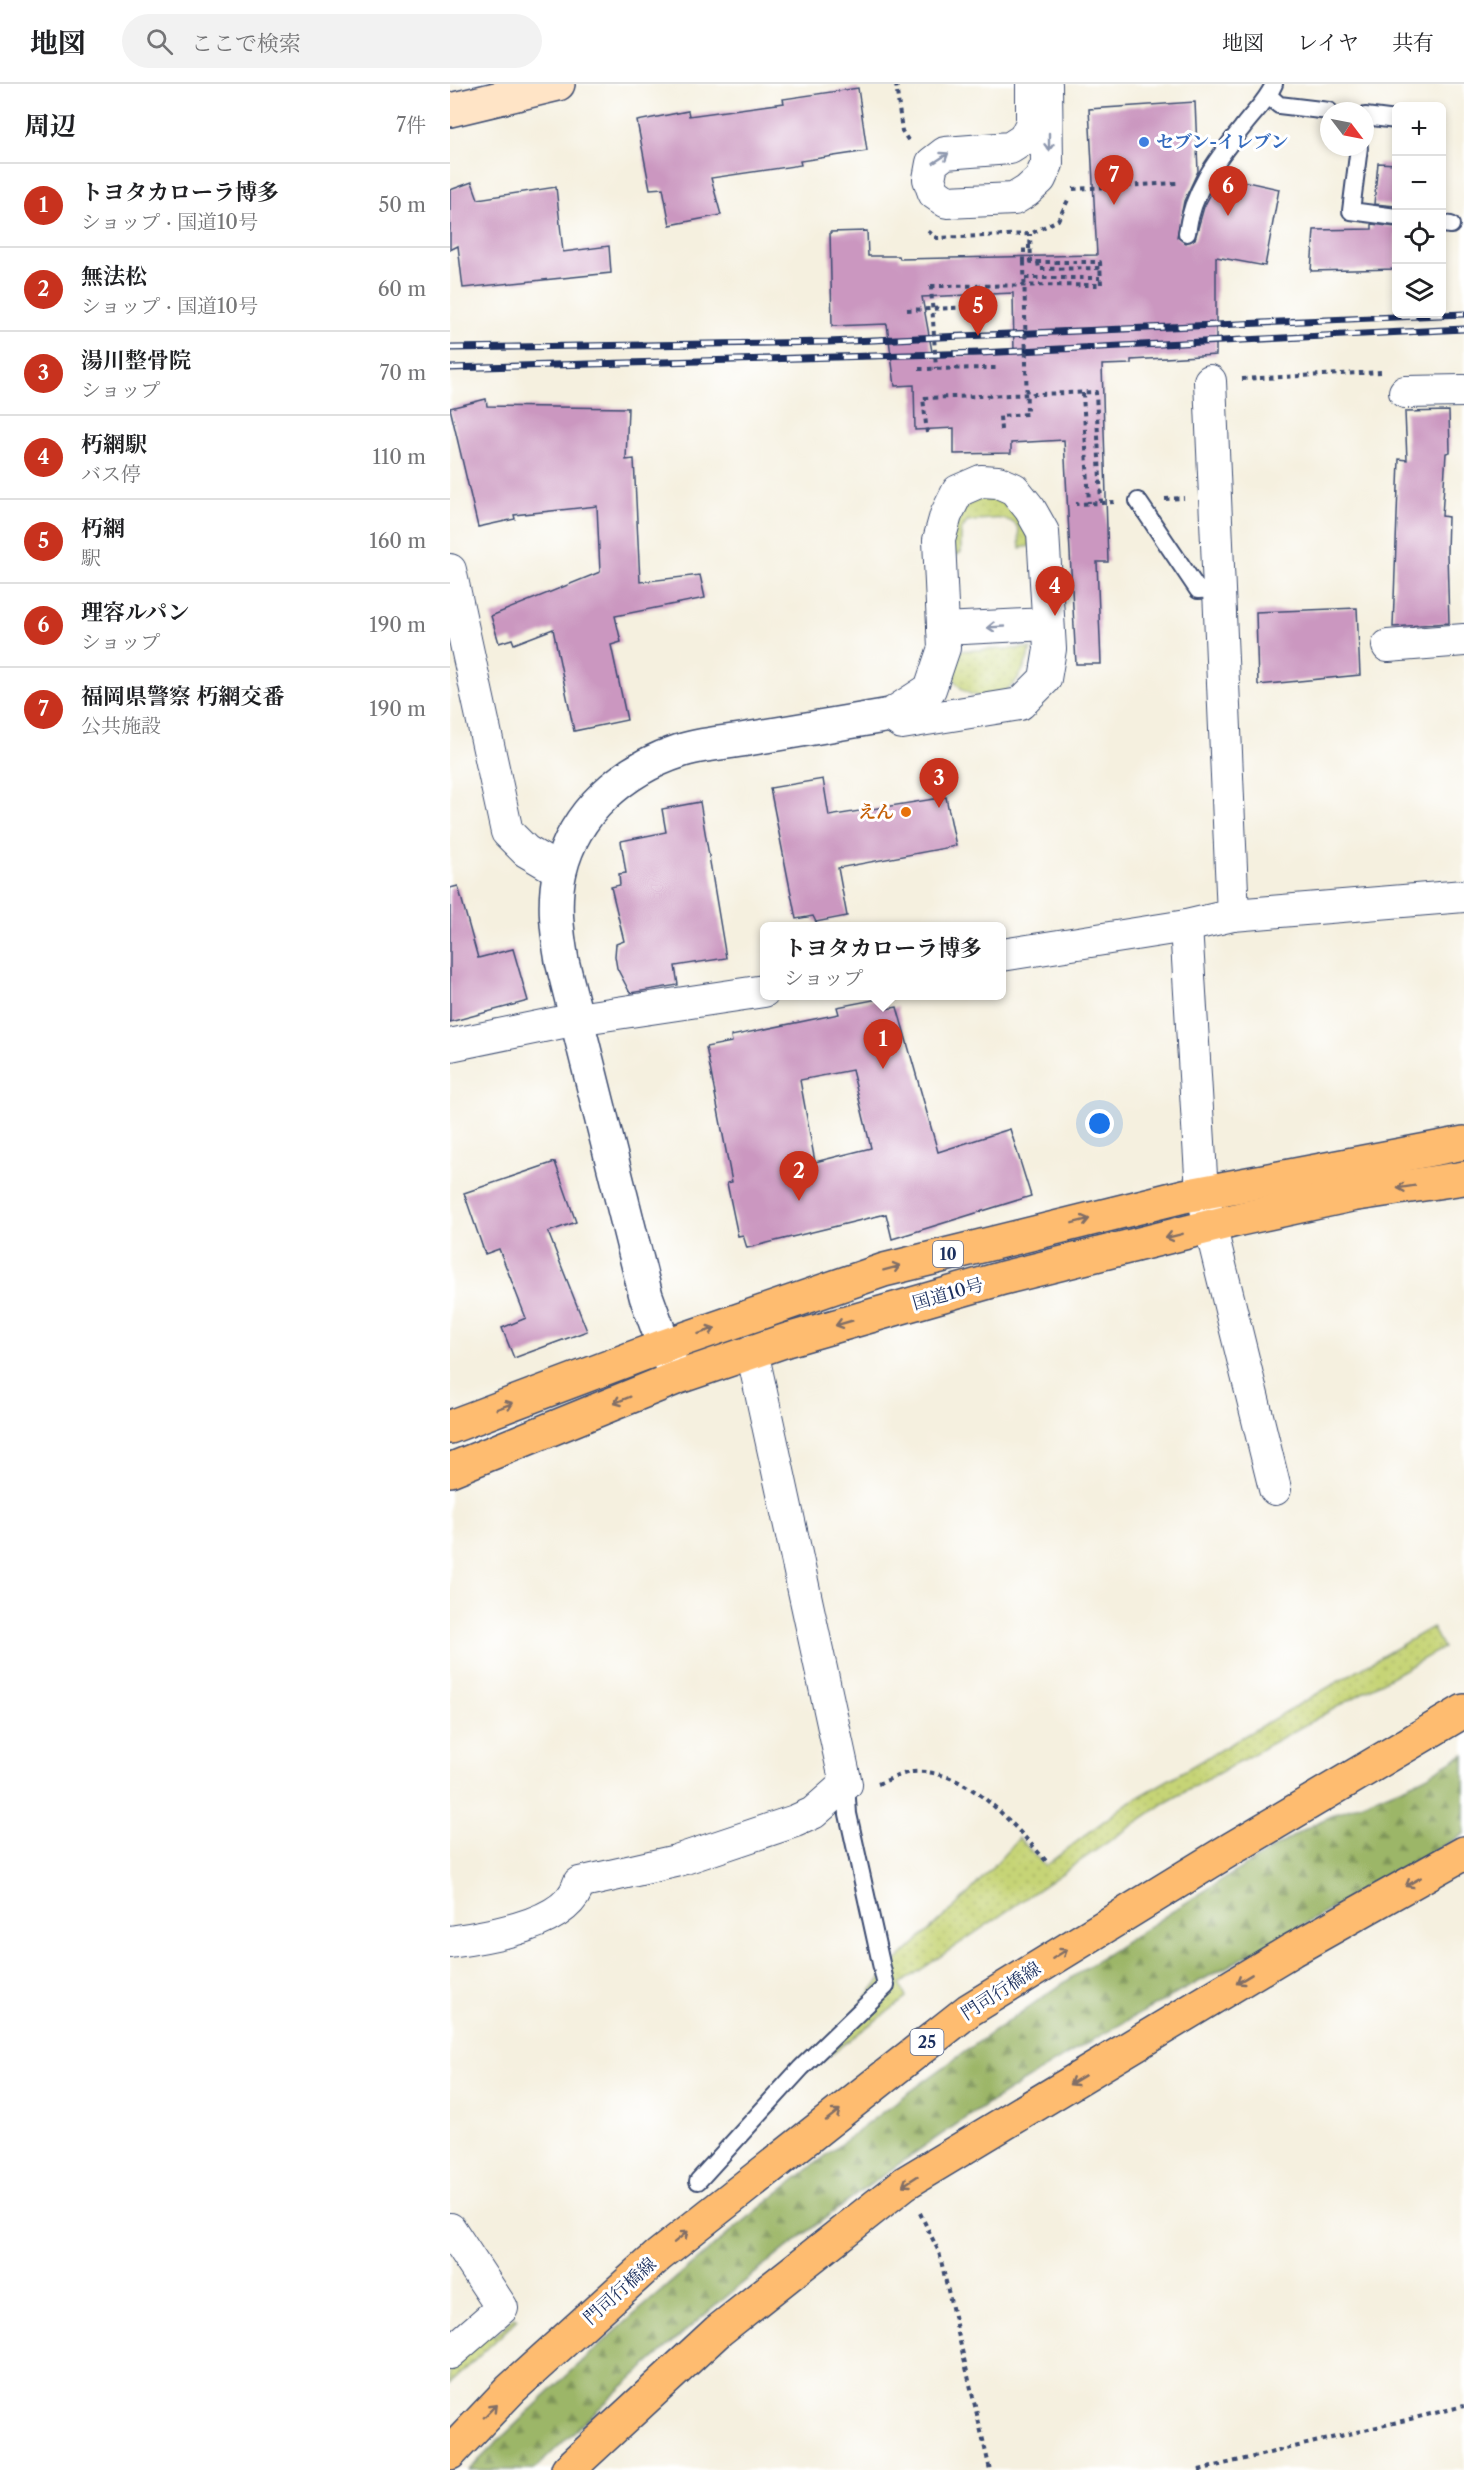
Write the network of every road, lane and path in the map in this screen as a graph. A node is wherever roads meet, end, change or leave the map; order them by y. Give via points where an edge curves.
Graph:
1 (558, 84) edge
2 (896, 84) edge
3 (1032, 84) edge
4 (1046, 84) edge
5 (1272, 90) edge
6 (450, 110) edge
7 (1320, 110) edge
8 (1374, 117) edge
9 (1392, 119) edge
10 (913, 147) dead end
11 (1358, 156) edge
12 (1203, 181) junction
13 (1073, 189) dead end
14 (1392, 216) edge
15 (1187, 233) dead end
16 (1030, 234) dead end
17 (1030, 247) junction
18 (1025, 278) junction
19 (1101, 278) junction
20 (1024, 284) junction
21 (996, 306) dead end
22 (932, 308) junction
23 (907, 310) dead end
24 (996, 368) dead end
25 (919, 369) dead end
26 (936, 369) junction
27 (1210, 381) joint
28 (1464, 391) edge
29 (1405, 392) joint
30 (1083, 393) junction
31 (1028, 394) junction
32 (1001, 430) dead end
33 (927, 433) dead end
34 (1138, 501) dead end
35 (1089, 503) junction
36 (1076, 504) dead end
37 (450, 570) edge
38 (1219, 589) junction
39 (1048, 624) junction
40 (943, 629) junction
41 (1464, 640) edge
42 (1388, 646) dead end
43 (890, 716) junction
44 (560, 871) junction
45 (1464, 896) edge
46 (1233, 915) junction
47 (1186, 926) junction
48 (1006, 954) edge
49 (760, 992) edge
50 (577, 1019) junction
51 (450, 1045) edge
52 (1464, 1143) edge
53 (1464, 1178) edge
54 (1202, 1192) junction
55 (1209, 1227) junction
56 (664, 1346) junction
57 (752, 1351) junction
58 (676, 1378) junction
59 (450, 1427) edge
60 (450, 1470) edge
61 (1275, 1489) dead end
62 (1464, 1711) edge
63 (847, 1791) junction
64 (1464, 1853) edge
65 (1048, 1863) dead end
66 (450, 1942) edge
67 (698, 2181) dead end
68 (905, 2183) junction
69 (450, 2229) edge
70 (450, 2353) edge
71 (1464, 2406) edge
72 (450, 2453) edge
73 (568, 2470) edge
74 (990, 2470) edge
75 (1199, 2470) edge

1 - 6 main road
2 - 10 path via 902,131
4 -> 3 street via 1049,147 1040,179 1014,199 947,202 934,193 929,179 932,163 945,153 1010,148 1024,139 1032,123
5 - 7 lane via 1279,105
5 - 12 lane
8 - 9 lane
11 - 14 lane via 1350,211
12 - 13 path
12 - 15 lane via 1189,216
16 - 17 path
17 - 18 path, bridge via 1024,247
17 - 19 path via 1031,262 1100,262
18 - 19 path
18 - 20 path, bridge
19 - 20 path via 1101,285
20 - 22 path, bridge via 931,286
20 - 31 path, bridge
21 - 22 path
22 - 23 path
22 - 26 path, bridge
24 - 26 path
25 - 26 path
27 - 29 path via 1406,371
27 - 38 street
28 - 29 street
30 - 31 path
30 - 35 path
30 - 35 path via 1096,392 1101,503
31 - 32 path, bridge via 1027,414 1000,416
31 - 33 path via 923,398
34 - 38 lane via 1198,590
35 - 36 path
37 - 44 street via 507,832 526,851
38 - 46 street
39 -> 40 street
39 - 40 street via 1043,532 1014,489 998,482 981,481 958,491 939,540
39 - 43 street via 1050,649 1045,679 1020,704 902,723
40 - 43 street via 944,648 930,688
41 - 42 street
43 - 44 street via 681,750 641,766 613,785 590,811
44 - 50 street via 556,925
45 - 46 street
46 - 47 street
47 - 48 street
47 - 54 street
49 - 50 street
50 - 51 street
50 - 56 street via 646,1296
52 - 54 main road, 10
53 -> 55 main road, 国道10号 / 10 via 1352,1195
54 - 55 street
56 -> 54 main road, 10 via 884,1270
55 -> 57 main road, 国道10号 / 10 via 1004,1278
55 - 61 street
56 - 58 street
59 -> 56 main road, 10
57 - 58 main road, 国道10号 / 10
57 - 63 street
58 -> 60 main road, 国道10号 / 10
72 -> 62 main road, 門司行橋線 / 25 via 512,2389 658,2256 969,2010
63 - 65 path via 861,1794 910,1772 936,1774 981,1796
63 - 66 street via 795,1821 676,1861 579,1882 577,1894 532,1923 498,1935
63 - 67 lane via 848,1814 886,1986 801,2068
64 -> 68 main road via 1292,1950
68 - 73 main road via 718,2331
68 - 74 path via 939,2252
69 - 70 street via 502,2308
71 - 75 path

